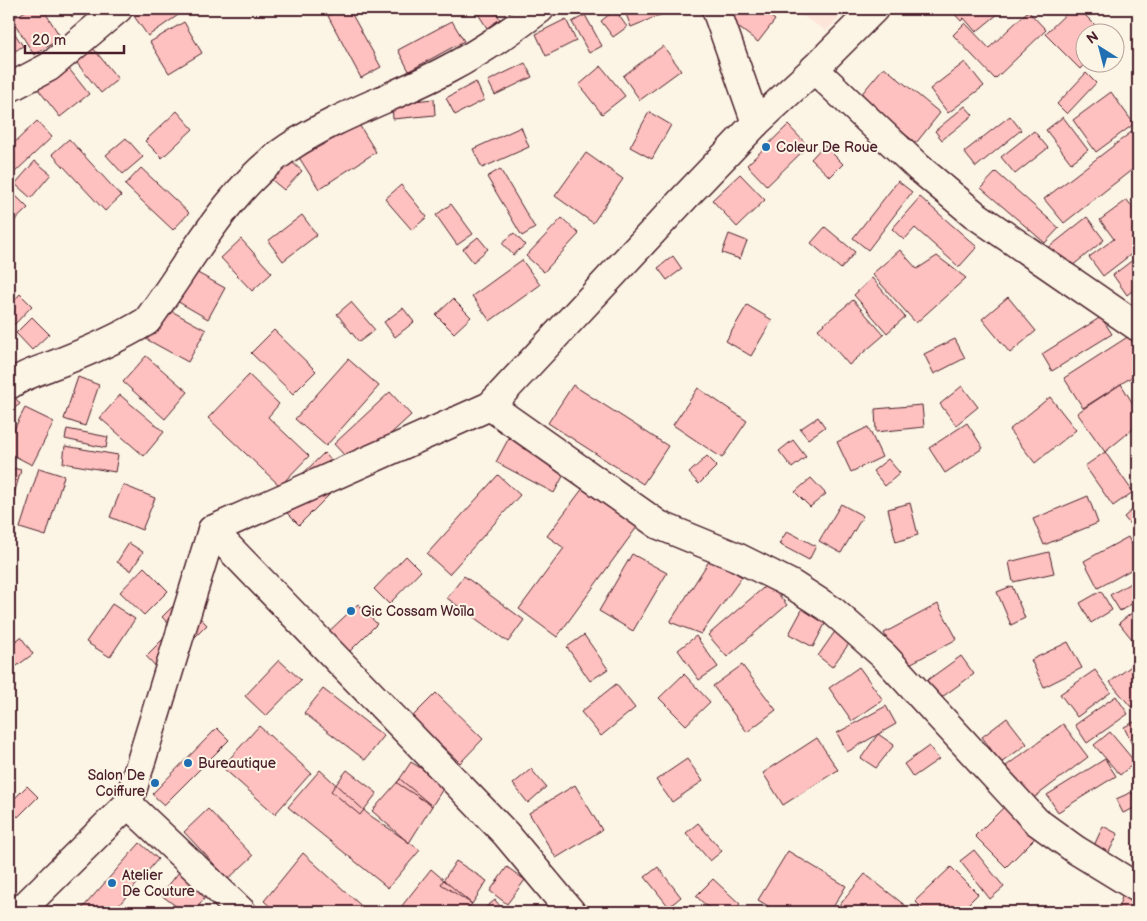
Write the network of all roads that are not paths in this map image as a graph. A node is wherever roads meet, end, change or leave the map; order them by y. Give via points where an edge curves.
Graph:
1 (118, 9) edge
2 (540, 9) edge
3 (716, 9) edge
4 (874, 9) edge
5 (814, 69) junction
6 (9, 88) edge
7 (756, 124) junction
8 (1138, 327) edge
9 (9, 385) edge
10 (490, 406) junction
11 (212, 530) junction
12 (128, 804) junction
13 (1138, 888) edge
14 (19, 912) edge
15 (242, 912) edge
16 (572, 912) edge

1 - 6 street via 49,67
2 - 9 street via 508,34 448,69 288,148 253,177 226,208 147,321 130,332 27,374
3 - 7 street
4 - 5 street
5 - 7 street
5 - 8 street via 919,168 974,214
7 - 10 street
10 - 11 street
10 - 13 street via 659,525 737,557 791,584 833,611 884,656 1036,821
11 - 12 street
11 - 16 street via 506,834
12 - 14 street
12 - 15 street

